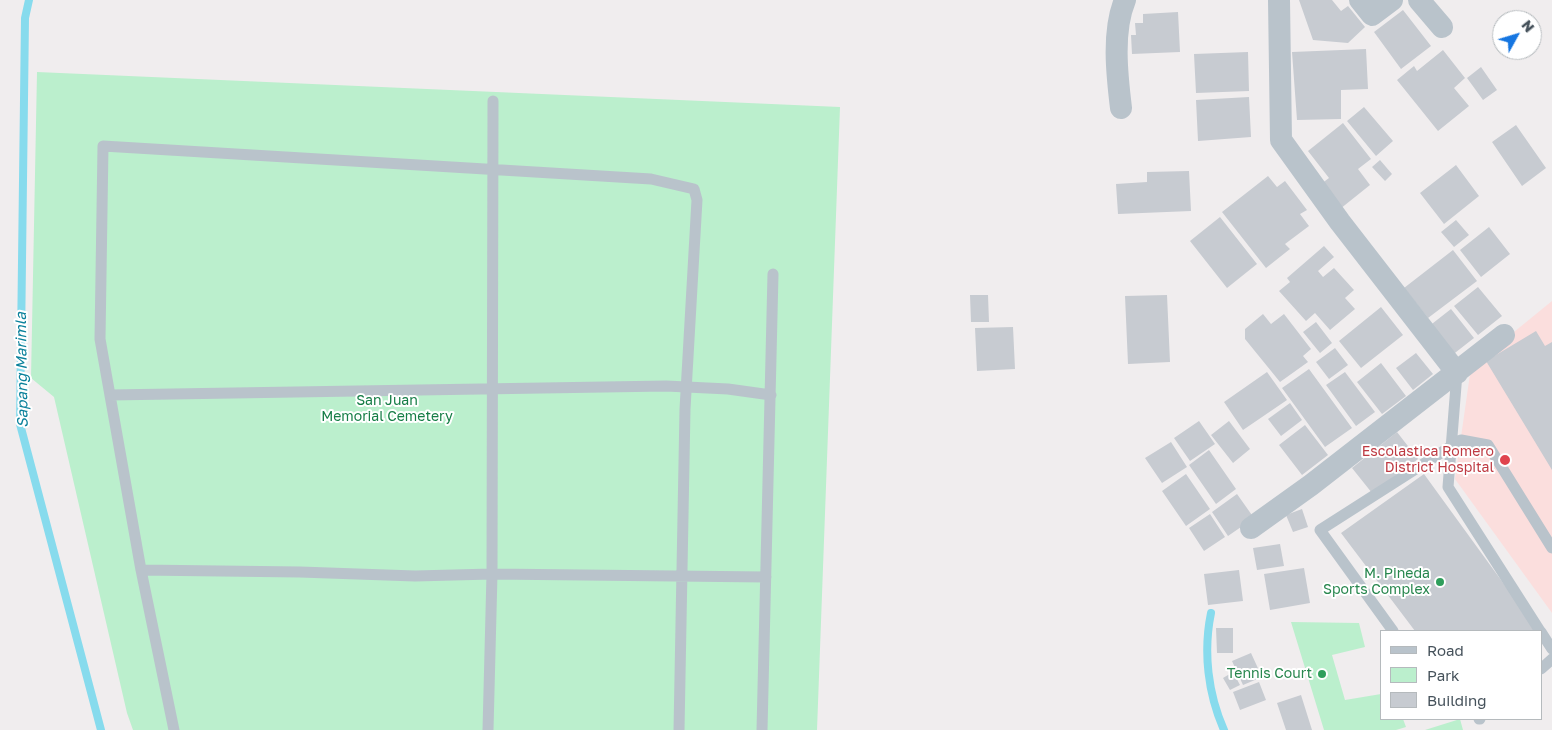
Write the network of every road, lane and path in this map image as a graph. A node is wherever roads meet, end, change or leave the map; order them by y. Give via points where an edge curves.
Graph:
1 (1125, 0) edge
2 (1279, 0) edge
3 (1360, 0) edge
4 (1392, 0) edge
5 (1419, 0) edge
6 (1442, 27) dead end
7 (493, 101) dead end
8 (1121, 108) dead end
9 (493, 169) junction
10 (773, 274) dead end
11 (1504, 335) dead end
12 (1456, 373) junction
13 (686, 386) junction
14 (492, 388) junction
15 (110, 394) junction
16 (771, 395) junction
17 (1451, 446) junction
18 (1251, 528) dead end
19 (1552, 548) edge
20 (141, 570) junction
21 (492, 574) junction
22 (682, 575) junction
23 (766, 576) junction
24 (1393, 630) edge
25 (1540, 630) edge
26 (1542, 634) edge
27 (1552, 649) edge
28 (1552, 659) edge
29 (1542, 668) edge
30 (174, 730) edge
31 (488, 730) edge
32 (679, 730) edge
33 (762, 730) edge

1 - 8 street via 1119,13 1117,36
2 - 12 street via 1281,140
3 - 4 street via 1372,15
5 - 6 street
7 - 9 lane
9 - 13 lane via 651,179 694,189 697,200
9 - 14 lane
9 - 15 lane via 103,146 100,339
10 - 16 lane
11 - 12 street
12 - 17 lane
12 - 18 street
13 - 14 lane
13 - 16 lane
13 - 22 lane
14 - 15 lane
14 - 21 lane
15 - 20 lane
16 - 23 lane
17 - 19 lane via 1461,440 1488,445
17 - 24 lane via 1320,530
17 - 25 lane via 1448,487
20 - 21 lane via 415,576
20 - 30 lane
21 - 22 lane
21 - 31 lane
22 - 23 lane
22 - 32 lane
23 - 33 lane
26 - 27 lane
28 - 29 lane

